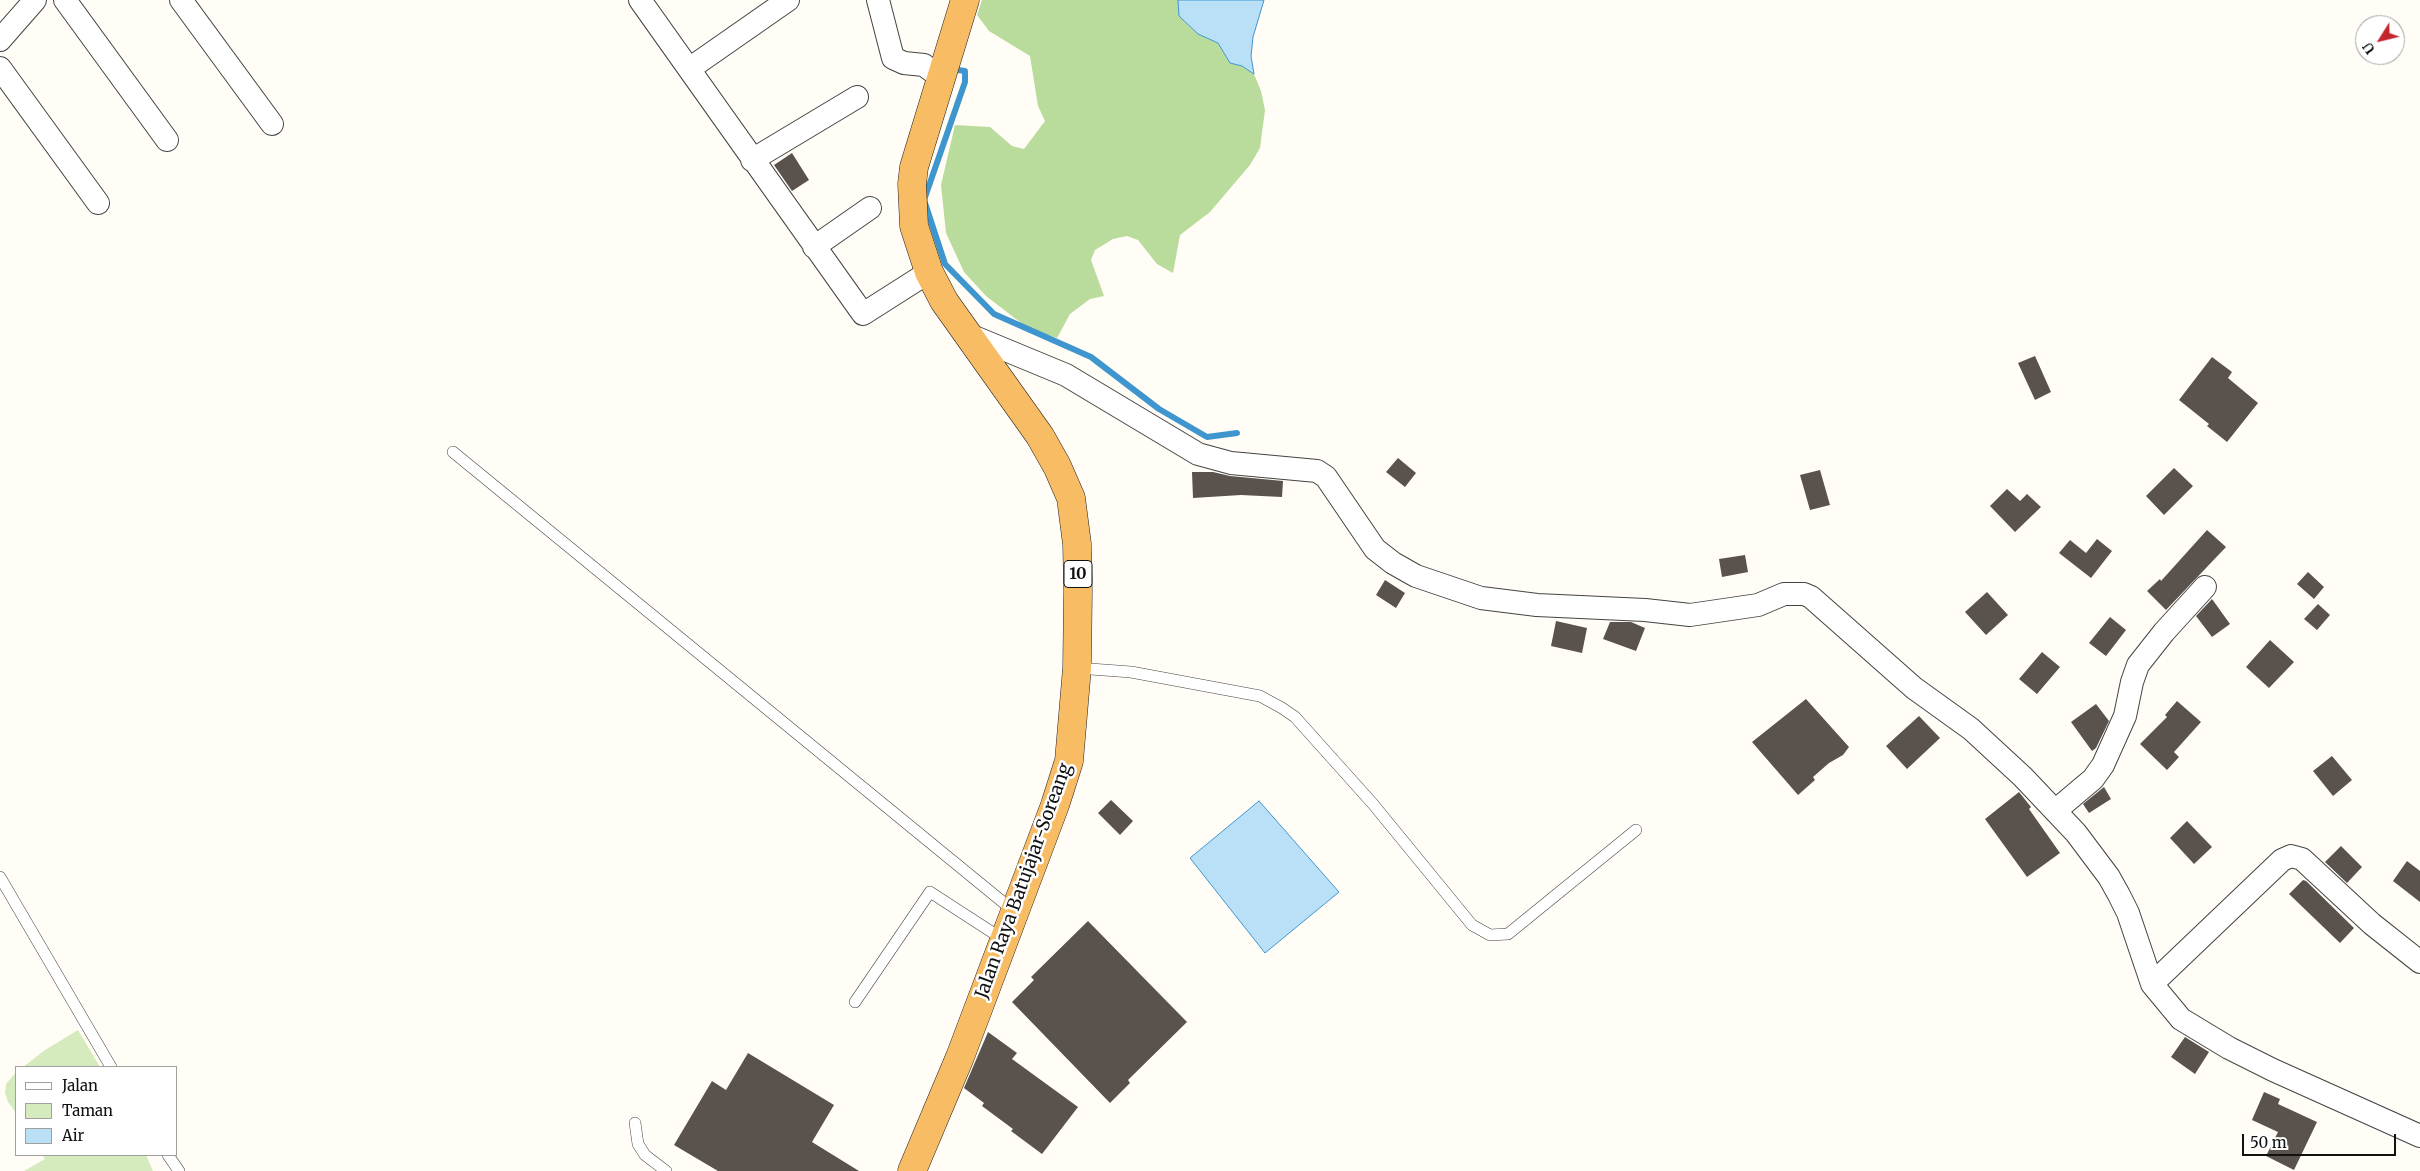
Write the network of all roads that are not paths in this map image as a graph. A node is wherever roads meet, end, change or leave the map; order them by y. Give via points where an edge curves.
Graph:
1 (35, 0) edge
2 (65, 0) edge
3 (181, 0) edge
4 (640, 0) edge
5 (788, 0) edge
6 (878, 0) edge
7 (965, 0) edge
8 (0, 40) edge
9 (0, 68) edge
10 (689, 69) junction
11 (941, 78) junction
12 (857, 97) dead end
13 (272, 124) dead end
14 (167, 140) dead end
15 (752, 160) junction
16 (98, 203) dead end
17 (870, 208) dead end
18 (814, 246) junction
19 (929, 272) junction
20 (968, 334) junction
21 (453, 452) dead end
22 (2204, 587) dead end
23 (1077, 668) junction
24 (2055, 811) junction
25 (1636, 830) dead end
26 (0, 876) edge
27 (1015, 912) junction
28 (1004, 940) junction
29 (2420, 962) edge
30 (2152, 984) junction
31 (855, 1002) dead end
32 (110, 1066) edge
33 (635, 1124) dead end
34 (2420, 1136) edge
35 (169, 1156) edge
36 (179, 1171) edge
37 (666, 1171) edge
38 (912, 1171) edge

1 - 8 street
2 - 14 street
3 - 13 street
4 - 10 street
5 - 10 street
6 - 11 street via 893,58 924,66
7 - 11 highway, Jalan Raya Batujajar-Soreang / 10
9 - 16 street
10 - 15 street
11 - 19 highway, Jalan Raya Batujajar-Soreang / 10 via 914,166 912,184 914,226
12 - 15 street
15 - 18 street
17 - 18 street
18 - 19 street via 863,314
19 - 20 highway, Jalan Raya Batujajar-Soreang / 10 via 944,301
20 - 23 highway, Jalan Raya Batujajar-Soreang / 10 via 1040,436 1071,498 1077,544
20 - 24 street via 1066,375 1198,454 1230,463 1318,471 1326,477 1375,549 1416,576 1481,598 1537,605 1690,614 1758,604 1784,594 1804,594 1914,688 1972,730 2024,777
21 - 27 lane
22 - 24 street via 2138,665 2125,716 2103,765 2093,779
23 - 25 lane via 1131,672 1260,696 1282,708 1295,717 1373,804 1472,925 1490,935 1508,934
23 - 27 highway, Jalan Raya Batujajar-Soreang / 10 via 1069,761
24 - 30 street via 2109,877 2128,913
26 - 32 lane
27 - 28 highway, Jalan Raya Batujajar-Soreang / 10
28 - 31 lane via 930,892
28 - 38 highway, Jalan Raya Batujajar-Soreang / 10
29 - 30 street via 2372,924 2302,859 2291,856 2282,860
30 - 34 street via 2181,1020 2229,1048
33 - 37 lane via 638,1144
35 - 36 lane

